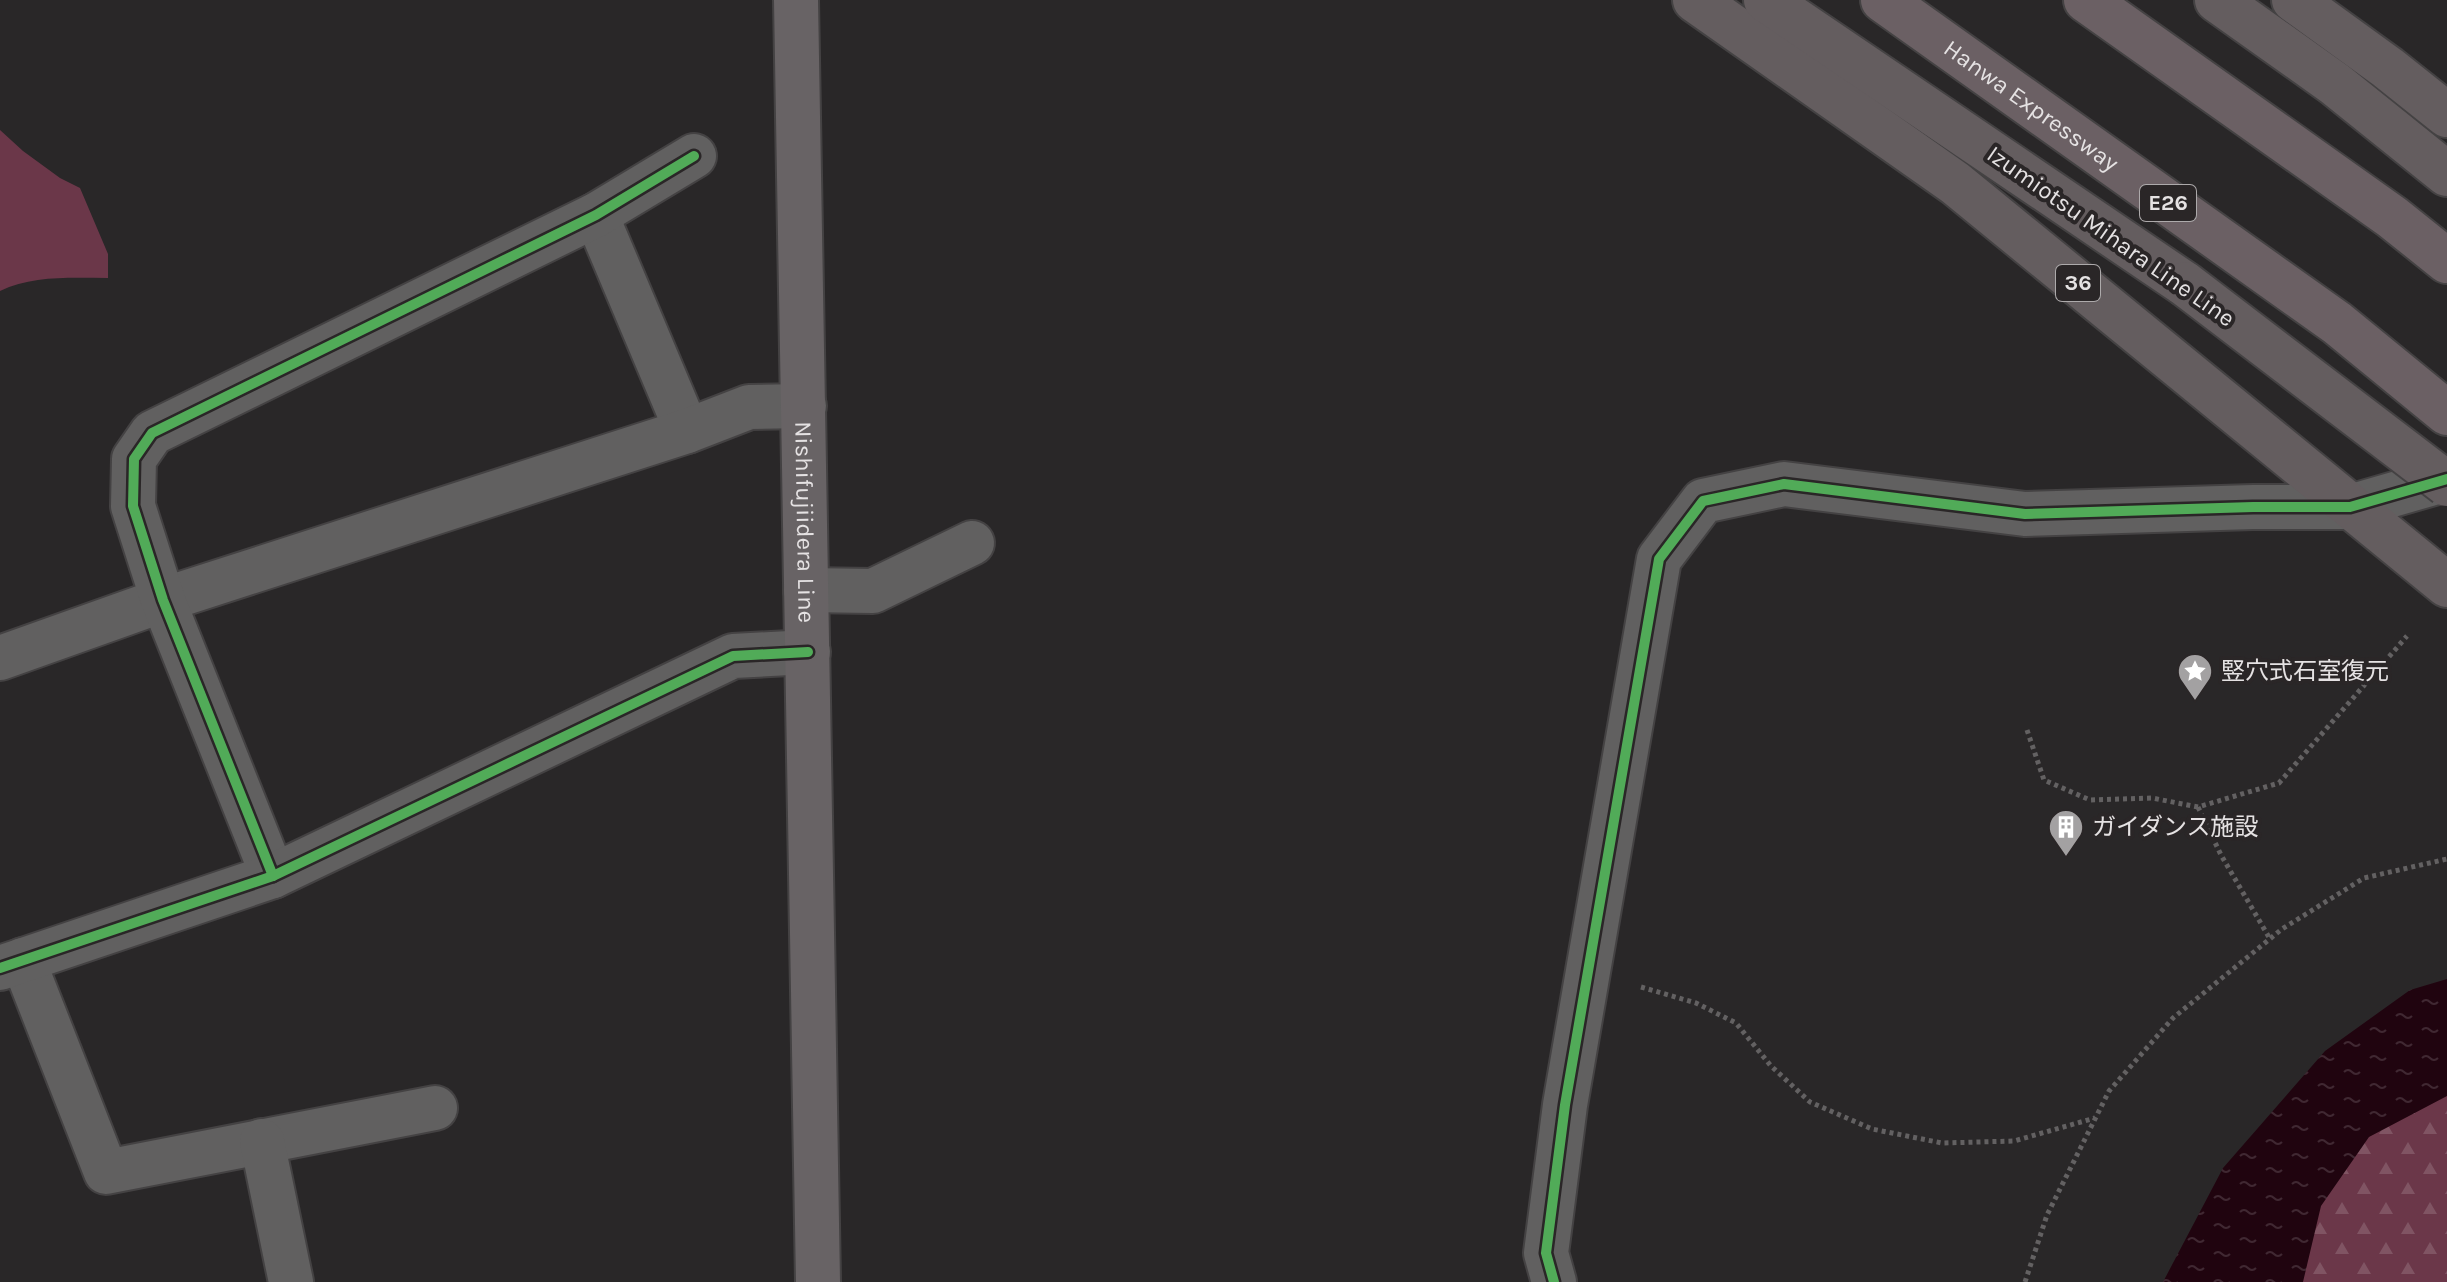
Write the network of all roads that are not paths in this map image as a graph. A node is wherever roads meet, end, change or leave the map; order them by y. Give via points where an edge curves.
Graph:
1 (796, 0) edge
2 (1695, 0) edge
3 (1766, 0) edge
4 (1883, 0) edge
5 (2086, 0) edge
6 (2217, 0) edge
7 (2294, 0) edge
8 (2447, 115) edge
9 (694, 156) dead end
10 (2447, 174) edge
11 (596, 215) junction
12 (2447, 261) edge
13 (804, 406) junction
14 (2447, 413) edge
15 (687, 431) junction
16 (2447, 482) edge
17 (2350, 507) junction
18 (972, 543) dead end
19 (2447, 585) edge
20 (806, 590) junction
21 (163, 600) junction
22 (808, 652) junction
23 (0, 658) edge
24 (273, 876) junction
25 (12, 964) edge
26 (435, 1108) dead end
27 (262, 1141) junction
28 (291, 1282) edge
29 (818, 1282) edge
30 (1554, 1282) edge

1 - 13 main road, Nishifujiidera Line
2 - 17 main road, 36 via 1955,183
3 - 16 main road, Izumiotsu Mihara Line Line / 36, bridge via 2185,284
4 - 14 highway, Hanwa Expressway / E26 via 2337,323
5 - 12 highway
6 - 10 main road via 2335,84
7 - 8 main road
9 - 11 street
11 - 15 street
11 - 21 street via 152,433 134,459 133,506
13 - 15 street via 749,407
13 - 20 main road, Nishifujiidera Line
15 - 21 street
16 - 17 street
17 - 19 main road, 36
17 - 30 street via 2025,514 1784,484 1703,501 1659,559 1565,1105 1546,1253
18 - 20 street via 873,591
20 - 22 main road, Nishifujiidera Line
21 - 23 street
21 - 24 street
22 - 24 street via 733,656
22 - 29 main road, Nishifujiidera Line
24 - 25 street
25 - 27 street via 106,1172
26 - 27 street
27 - 28 street

